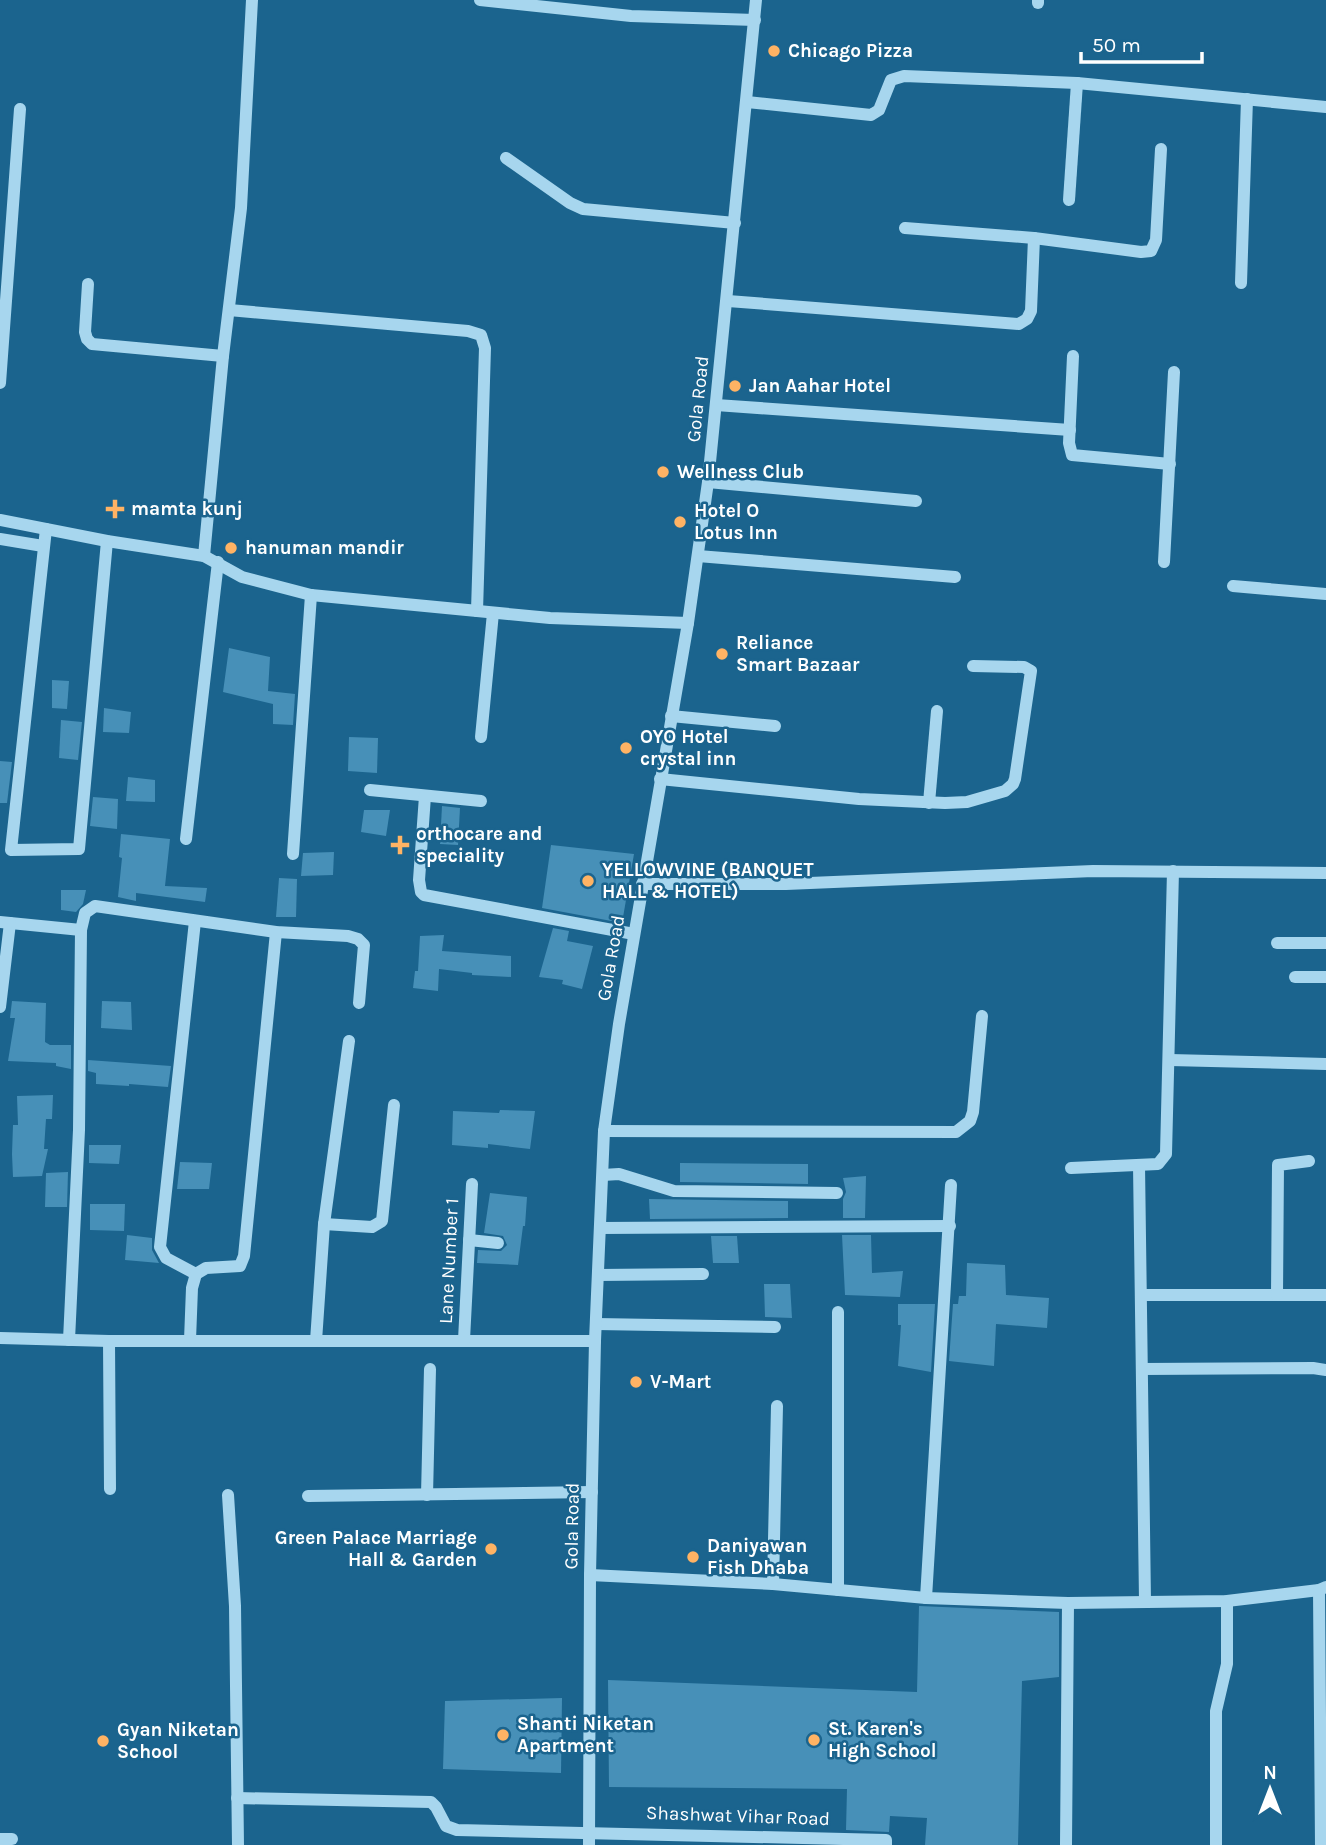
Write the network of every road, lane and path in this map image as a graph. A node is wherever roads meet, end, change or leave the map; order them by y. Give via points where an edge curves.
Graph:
1 (252, 0) edge
2 (481, 0) edge
3 (756, 0) edge
4 (755, 20) junction
5 (1077, 83) junction
6 (1247, 99) junction
7 (747, 102) junction
8 (1326, 107) edge
9 (20, 109) dead end
10 (1161, 149) dead end
11 (506, 158) dead end
12 (1069, 200) dead end
13 (735, 223) junction
14 (905, 228) dead end
15 (1034, 238) junction
16 (1241, 283) dead end
17 (88, 284) dead end
18 (728, 301) junction
19 (229, 310) junction
20 (223, 356) junction
21 (1073, 356) dead end
22 (1174, 372) dead end
23 (0, 383) edge
24 (716, 405) junction
25 (1070, 430) junction
26 (1170, 464) junction
27 (708, 482) junction
28 (916, 501) dead end
29 (0, 520) edge
30 (46, 529) junction
31 (0, 539) edge
32 (107, 541) junction
33 (43, 546) junction
34 (204, 556) junction
35 (698, 556) junction
36 (218, 562) junction
37 (1164, 562) dead end
38 (955, 577) dead end
39 (1233, 586) dead end
40 (311, 594) junction
41 (1326, 594) edge
42 (477, 611) junction
43 (494, 613) junction
44 (688, 623) junction
45 (973, 666) dead end
46 (937, 711) dead end
47 (675, 716) junction
48 (775, 726) dead end
49 (481, 737) dead end
50 (660, 779) junction
51 (370, 790) dead end
52 (425, 796) junction
53 (481, 802) dead end
54 (929, 803) junction
55 (186, 839) dead end
56 (293, 854) dead end
57 (1173, 871) junction
58 (1326, 873) edge
59 (642, 884) junction
60 (195, 921) junction
61 (5, 923) edge
62 (81, 930) junction
63 (276, 932) junction
64 (635, 934) junction
65 (1277, 943) dead end
66 (1326, 943) edge
67 (1326, 976) edge
68 (1295, 977) dead end
69 (359, 1003) dead end
70 (0, 1007) edge
71 (982, 1016) dead end
72 (349, 1041) dead end
73 (1170, 1060) junction
74 (1326, 1064) edge
75 (394, 1105) dead end
76 (604, 1131) junction
77 (1309, 1161) dead end
78 (1139, 1165) junction
79 (1071, 1168) dead end
80 (603, 1175) junction
81 (472, 1184) dead end
82 (951, 1185) dead end
83 (837, 1193) dead end
84 (324, 1224) junction
85 (950, 1226) junction
86 (600, 1228) junction
87 (469, 1240) junction
88 (498, 1243) dead end
89 (196, 1274) junction
90 (598, 1275) junction
91 (703, 1275) dead end
92 (1141, 1294) junction
93 (1277, 1295) junction
94 (1326, 1295) edge
95 (838, 1312) dead end
96 (596, 1324) junction
97 (775, 1328) dead end
98 (0, 1338) edge
99 (69, 1339) junction
100 (109, 1340) junction
101 (190, 1340) junction
102 (464, 1340) junction
103 (316, 1341) junction
104 (595, 1341) junction
105 (430, 1369) dead end
106 (1142, 1369) junction
107 (1326, 1370) edge
108 (777, 1406) dead end
109 (110, 1489) dead end
110 (592, 1492) junction
111 (228, 1495) dead end
112 (428, 1495) junction
113 (308, 1496) dead end
114 (590, 1575) junction
115 (773, 1584) junction
116 (1322, 1588) edge
117 (838, 1590) junction
118 (926, 1598) junction
119 (1144, 1601) junction
120 (1227, 1601) junction
121 (1068, 1603) junction
122 (237, 1798) junction
123 (589, 1838) edge
124 (886, 1842) edge
125 (238, 1845) edge
126 (1066, 1845) edge
127 (1216, 1845) edge
128 (1321, 1845) edge

1 - 19 street via 241,208
2 - 4 street via 631,16
3 - 4 street, Gola Road
4 - 7 street, Gola Road
5 - 6 street
5 - 7 street via 898,77 888,82 879,110 871,115
5 - 12 street
6 - 8 street
6 - 16 street
7 - 13 street, Gola Road
9 - 23 street
10 - 15 street via 1156,240 1151,251
11 - 13 street via 583,209
13 - 18 street, Gola Road
14 - 15 street
15 - 18 street via 1031,311 1019,324
17 - 20 street via 85,332 92,344
18 - 24 street, Gola Road
19 - 20 street
19 - 42 street via 481,335 485,348
20 - 34 street
21 - 25 street
22 - 26 street
24 - 25 street
24 - 27 street, Gola Road
25 - 26 street via 1070,452 1077,457
26 - 37 street
27 - 28 street
27 - 35 street, Gola Road
29 - 30 street
30 - 32 street
30 - 33 street
31 - 33 street
32 - 33 street via 79,849 11,850
32 - 34 street
34 - 36 street
35 - 38 street
35 - 44 street, Gola Road
36 - 40 street via 242,577
36 - 55 street
39 - 41 street
40 - 42 street
40 - 56 street
42 - 43 street
43 - 44 street
43 - 49 street
44 - 47 street, Gola Road
45 - 54 street via 1031,671 1015,779 1005,790 979,799
46 - 54 street
47 - 48 street
47 - 50 street, Gola Road
50 - 54 street
50 - 59 street, Gola Road
51 - 52 street
52 - 53 street
52 - 64 street via 419,880 424,895
57 - 58 street
57 - 59 street via 786,884
57 - 73 street
59 - 64 street, Gola Road
60 - 62 street via 95,906 85,913
60 - 63 street
60 - 89 street via 160,1247 166,1258
61 - 62 street
61 - 70 street
62 - 99 street via 79,1130
63 - 69 street via 358,939 364,946
63 - 89 street via 244,1256 240,1266 206,1268
64 - 76 street, Gola Road
65 - 66 street
67 - 68 street
71 - 76 street via 973,1112 970,1121 956,1132
72 - 84 street
73 - 74 street
73 - 78 street via 1166,1154 1158,1164
75 - 84 street via 382,1221 372,1227
76 - 80 street, Gola Road
77 - 93 street via 1278,1165
78 - 79 street
78 - 92 street
80 - 83 street via 619,1174 674,1191
80 - 86 street, Gola Road
81 - 87 street, Lane Number 1
82 - 85 street
84 - 103 street
85 - 86 street
85 - 118 street
86 - 90 street, Gola Road
87 - 88 street
87 - 102 street, Lane Number 1
89 - 101 street
90 - 91 street
90 - 96 street, Gola Road
92 - 93 street
92 - 106 street
93 - 94 street
95 - 117 street
96 - 97 street
96 - 104 street, Gola Road
98 - 99 street
99 - 100 street
100 - 101 street
100 - 109 street
101 - 103 street
102 - 103 street
102 - 104 street
104 - 110 street, Gola Road
105 - 112 street
106 - 107 street
106 - 119 street
108 - 115 street
110 - 112 street
110 - 114 street, Gola Road
111 - 122 street
112 - 113 street
114 - 115 street
114 - 123 street, Gola Road
115 - 117 street
116 - 120 street
116 - 128 street
117 - 118 street
118 - 121 street
119 - 120 street
119 - 121 street
120 - 127 street via 1226,1673 1216,1711
121 - 126 street
122 - 123 street, Shashwat Vihar Road via 426,1801 434,1804 452,1829
122 - 125 street
123 - 124 street, Shashwat Vihar Road

